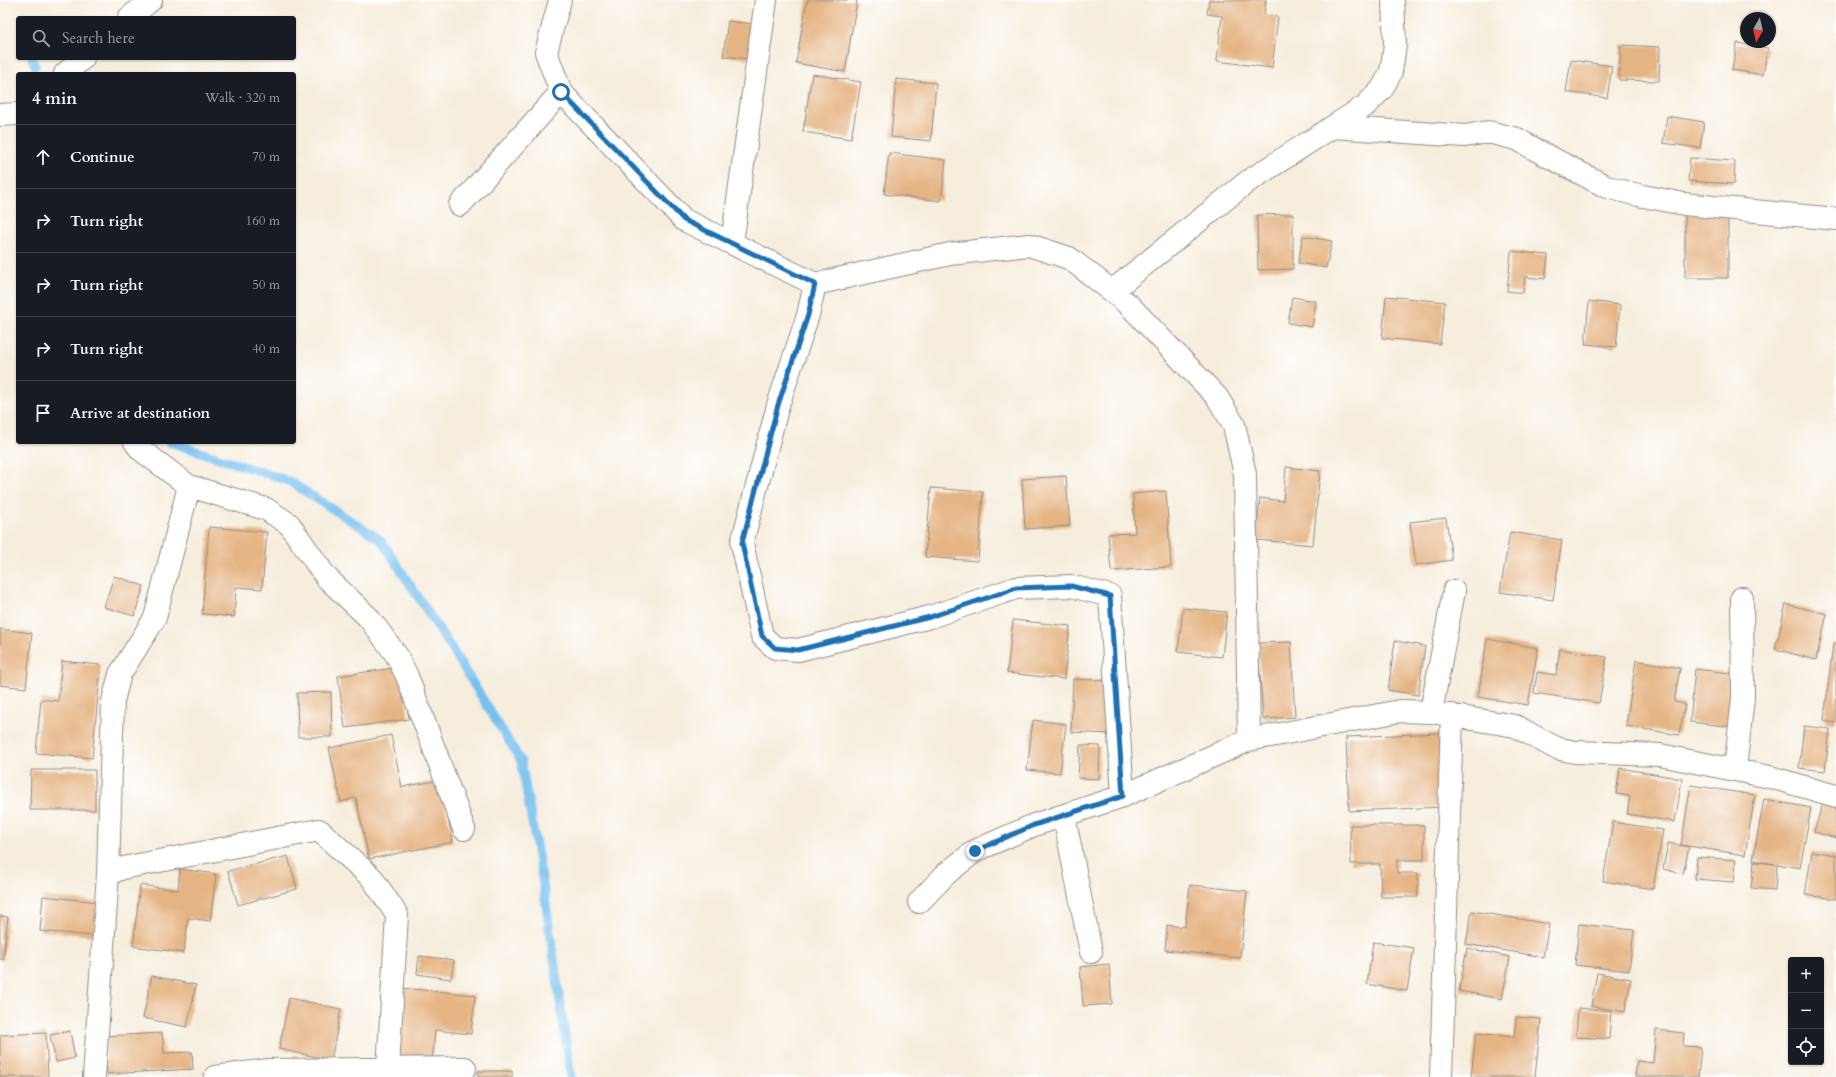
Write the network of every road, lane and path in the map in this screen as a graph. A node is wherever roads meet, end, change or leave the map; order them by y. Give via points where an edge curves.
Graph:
1 (151, 0) edge
2 (560, 0) edge
3 (766, 0) edge
4 (1393, 0) edge
5 (131, 16) edge
6 (81, 60) edge
7 (67, 72) edge
8 (561, 92) junction
9 (16, 114) edge
10 (0, 115) edge
11 (1332, 127) junction
12 (460, 206) dead end
13 (1836, 220) edge
14 (732, 243) junction
15 (815, 284) junction
16 (1112, 291) junction
17 (137, 444) edge
18 (189, 486) junction
19 (1454, 591) dead end
20 (1742, 598) dead end
21 (1431, 712) junction
22 (1452, 715) junction
23 (1249, 740) junction
24 (1736, 770) junction
25 (1123, 796) junction
26 (1836, 796) edge
27 (1064, 816) junction
28 (464, 829) dead end
29 (108, 874) junction
30 (919, 902) dead end
31 (1091, 952) dead end
32 (465, 1068) dead end
33 (388, 1069) junction
34 (94, 1077) edge
35 (216, 1077) edge
36 (1441, 1077) edge

1 - 5 street
2 - 8 street via 546,52
3 - 14 street
4 - 11 street via 1395,45 1391,72 1382,90 1365,106
6 - 7 street
8 - 12 street
8 - 14 street via 684,220
9 - 10 street
11 - 13 street via 1466,136 1488,132 1517,139 1607,187 1638,195 1684,204
11 - 16 street via 1247,182
14 - 15 street
15 - 16 street via 950,254 1029,245 1069,258
15 - 25 street via 808,315 778,405 742,543 762,636 775,648 798,650 930,617 1016,588 1071,586 1110,596
16 - 23 street via 1130,306 1217,397 1234,425 1245,474
17 - 18 street via 141,450
18 - 28 street via 266,509 288,524 326,577 368,617 397,656 407,676
18 - 29 street via 155,618 120,674 113,701
19 - 21 street
20 - 24 street via 1743,698
21 - 22 street
21 - 23 street via 1400,711
22 - 24 street via 1515,726 1556,748 1575,752 1660,755
22 - 36 street
23 - 25 street
24 - 26 street
25 - 27 street
27 - 30 street via 1034,825 975,851 947,873
27 - 31 street
29 - 33 street via 123,868 319,830 372,878 397,915
29 - 34 street
32 - 33 street
33 - 35 street via 268,1070

